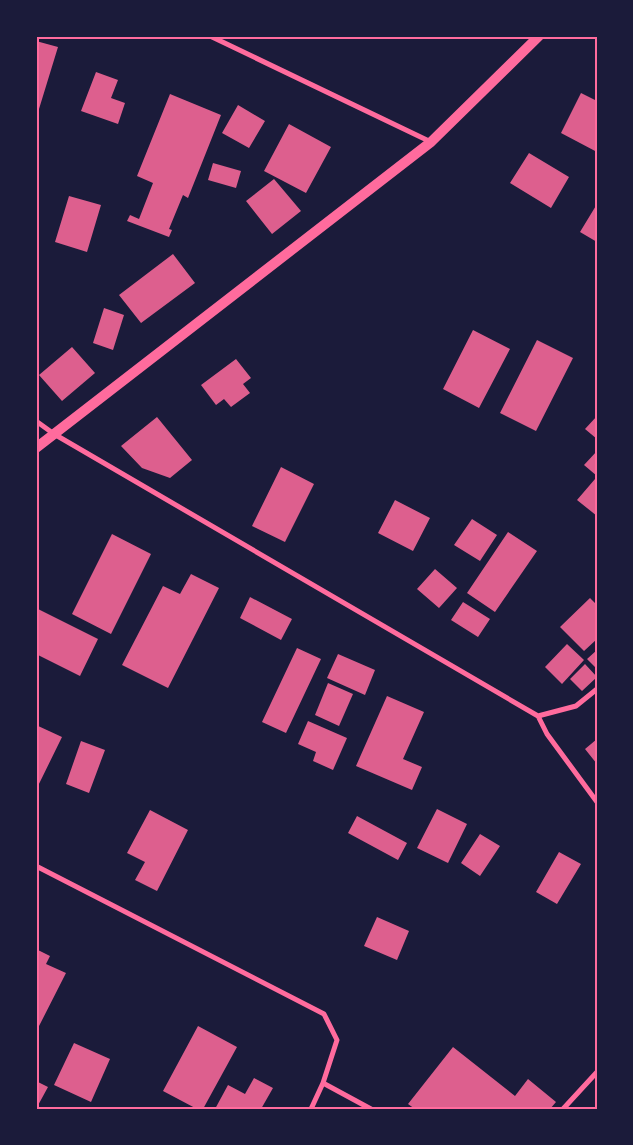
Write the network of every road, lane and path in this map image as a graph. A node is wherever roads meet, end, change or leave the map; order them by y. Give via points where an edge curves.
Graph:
1 (210, 36) edge
2 (539, 36) edge
3 (431, 142) junction
4 (36, 421) edge
5 (54, 434) junction
6 (36, 448) edge
7 (597, 688) edge
8 (538, 716) junction
9 (597, 802) edge
10 (36, 866) edge
11 (597, 1072) edge
12 (323, 1083) junction
13 (311, 1109) edge
14 (371, 1109) edge
15 (563, 1109) edge

1 - 3 street
2 - 3 main road
3 - 5 main road
4 - 5 street
5 - 6 main road
5 - 8 street
7 - 8 street via 576,706
8 - 9 street via 547,734
10 - 12 street via 324,1014 337,1040
11 - 15 street
12 - 13 street
12 - 14 street

